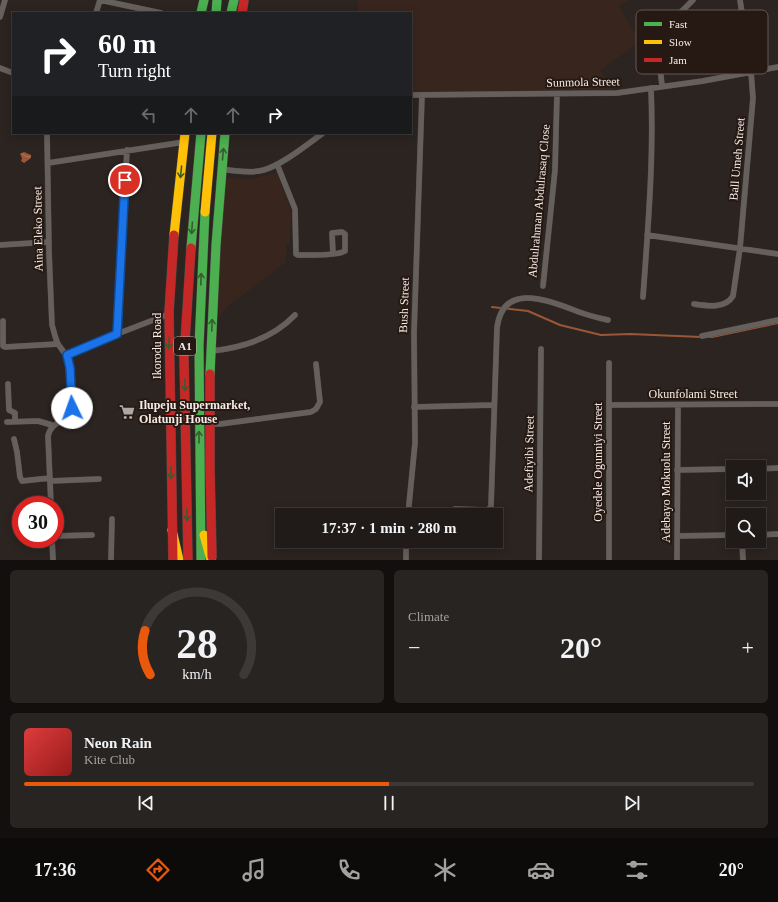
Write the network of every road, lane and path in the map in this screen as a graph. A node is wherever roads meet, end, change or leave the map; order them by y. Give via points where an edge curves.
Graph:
1 (5, 0) edge
2 (100, 0) edge
3 (204, 0) edge
4 (217, 0) edge
5 (234, 0) edge
6 (244, 0) edge
7 (693, 0) edge
8 (740, 0) edge
9 (683, 10) edge
10 (742, 10) edge
11 (96, 12) edge
12 (156, 12) edge
13 (201, 12) edge
14 (216, 12) edge
15 (231, 12) edge
16 (242, 12) edge
17 (0, 17) edge
18 (778, 67) edge
19 (0, 68) edge
20 (768, 69) edge
21 (12, 73) edge
22 (661, 74) edge
23 (740, 74) edge
24 (751, 74) edge
25 (662, 86) junction
26 (650, 88) junction
27 (557, 94) junction
28 (412, 95) edge
29 (422, 95) junction
30 (47, 134) edge
31 (201, 134) edge
32 (212, 134) edge
33 (225, 134) edge
34 (322, 134) edge
35 (184, 137) edge
36 (126, 150) junction
37 (48, 163) junction
38 (277, 164) junction
39 (222, 169) junction
40 (647, 235) junction
41 (49, 242) junction
42 (0, 245) edge
43 (740, 248) junction
44 (333, 254) dead end
45 (778, 254) edge
46 (544, 286) dead end
47 (643, 297) dead end
48 (694, 304) dead end
49 (169, 314) junction
50 (295, 315) dead end
51 (608, 320) dead end
52 (778, 320) edge
53 (3, 321) dead end
54 (117, 334) junction
55 (702, 336) dead end
56 (58, 344) junction
57 (541, 349) dead end
58 (211, 350) junction
59 (67, 355) junction
60 (609, 363) dead end
61 (316, 364) dead end
62 (8, 384) dead end
63 (778, 404) edge
64 (493, 405) junction
65 (609, 405) junction
66 (678, 405) junction
67 (414, 407) junction
68 (7, 422) dead end
69 (15, 422) junction
70 (209, 424) junction
71 (52, 425) junction
72 (14, 438) dead end
73 (778, 468) edge
74 (726, 469) edge
75 (766, 469) edge
76 (677, 470) junction
77 (50, 479) junction
78 (99, 479) dead end
79 (50, 496) edge
80 (409, 508) edge
81 (489, 508) edge
82 (112, 519) dead end
83 (200, 520) junction
84 (172, 530) junction
85 (778, 534) edge
86 (92, 535) dead end
87 (726, 535) edge
88 (766, 535) edge
89 (64, 536) edge
90 (677, 536) junction
91 (52, 548) edge
92 (406, 548) edge
93 (742, 548) edge
94 (53, 560) edge
95 (111, 560) edge
96 (173, 560) edge
97 (179, 560) edge
98 (188, 560) edge
99 (201, 560) edge
100 (211, 560) edge
101 (406, 560) edge
102 (539, 560) edge
103 (609, 560) edge
104 (677, 560) edge
105 (742, 560) edge

1 - 17 street
2 - 11 street
2 - 12 street
3 - 13 main road
4 - 14 main road
5 - 15 main road
6 - 16 main road
7 - 9 street
8 - 10 street, Ball Umeh Street
18 - 20 street, Sunmola Street
19 - 21 street
22 - 25 street
23 - 25 street, Sunmola Street
24 - 43 street, Ball Umeh Street via 753,98
25 - 26 street, Sunmola Street
26 - 27 street, Sunmola Street via 617,93
26 - 40 street via 652,150
27 - 29 street, Sunmola Street
27 - 46 street, Abdulrahman Abdulrasaq Close via 555,170
28 - 29 street, Sunmola Street
29 - 67 street, Bush Street
30 - 37 street, Aina Eleko Street
31 -> 98 main road, A1 via 184,357
83 -> 32 main road, A1 via 198,356 202,244
39 -> 33 main road
34 - 38 street
35 - 36 street
35 -> 49 main road, Ikorodu Road
36 - 37 street
36 - 54 street
37 - 41 street, Aina Eleko Street
38 - 39 street via 261,171 241,172
38 - 44 street via 295,209 296,254
58 -> 39 main road
40 - 43 street
40 - 47 street
41 - 42 street
41 - 56 street, Aina Eleko Street via 52,325
43 - 45 street
43 - 48 street, Ball Umeh Street via 730,302 724,305
49 - 54 street
49 -> 84 main road, Ikorodu Road
50 - 58 street via 287,324 266,336 232,348
51 - 64 street via 533,298 510,301 498,316
52 - 55 street
53 - 56 street via 5,347
54 - 59 street
56 - 59 street
57 - 102 street, Adefiyibi Street
58 - 70 main road
59 - 71 street via 72,412
60 - 65 street, Oyedele Ogunniyi Street
61 - 70 street via 320,402 311,412
62 - 69 street via 9,410 15,413
63 - 66 street, Okunfolami Street
64 - 67 street
64 - 81 street
65 - 66 street, Okunfolami Street
65 - 103 street, Oyedele Ogunniyi Street
66 - 76 street, Adebayo Mokuolu Street
67 - 80 street, Bush Street via 414,460
68 - 69 street
69 - 71 street via 38,421
70 - 100 main road
71 - 77 street via 48,436
72 - 77 street via 22,481
73 - 75 street
74 - 76 street
76 - 90 street, Adebayo Mokuolu Street
77 - 78 street
77 - 79 street
82 - 95 street
83 - 99 main road, A1
83 - 100 main road
84 - 96 main road, Ikorodu Road
84 - 97 main road
85 - 88 street
86 - 89 street
87 - 90 street
90 - 104 street, Adebayo Mokuolu Street
91 - 94 street
92 - 101 street
93 - 105 street

